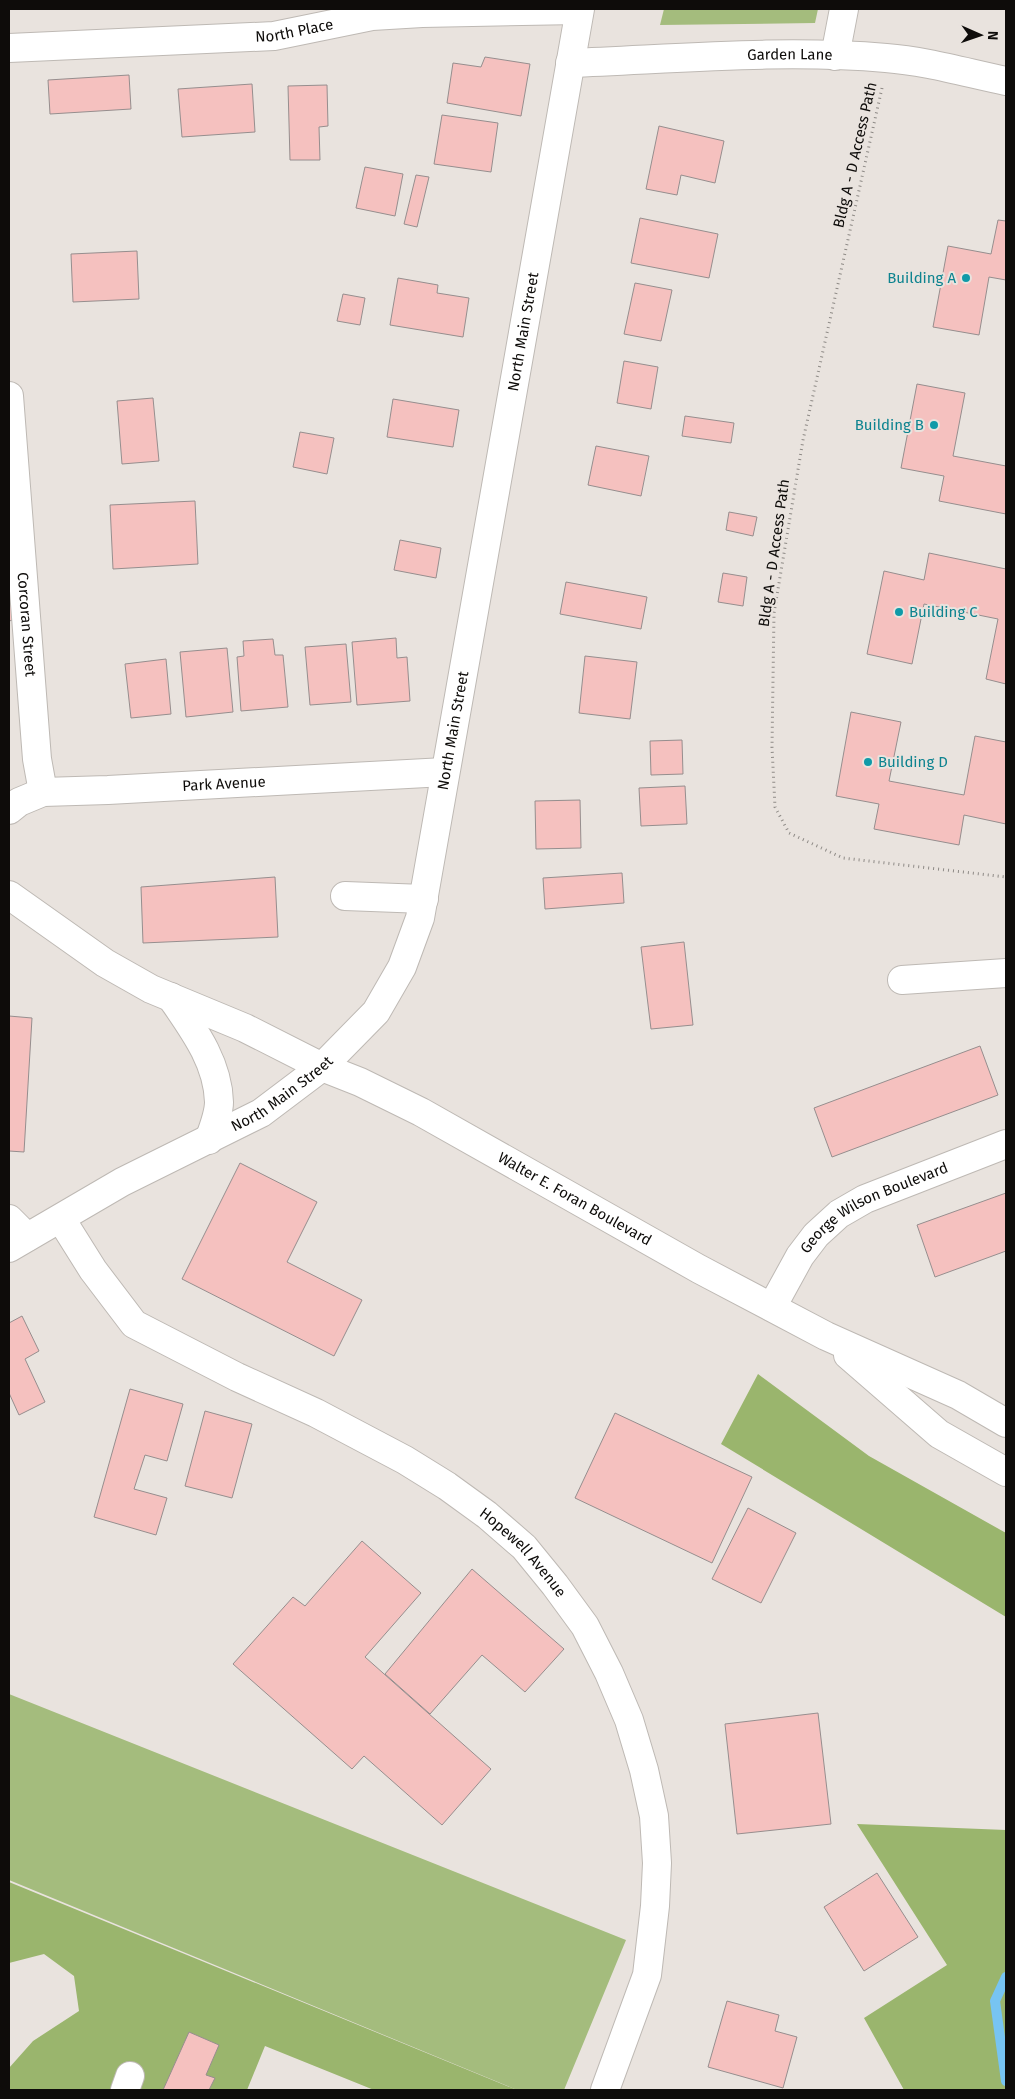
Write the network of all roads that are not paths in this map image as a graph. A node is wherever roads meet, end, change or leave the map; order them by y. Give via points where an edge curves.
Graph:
1 (844, 9) edge
2 (580, 10) edge
3 (9, 48) edge
4 (835, 56) junction
5 (570, 62) junction
6 (1006, 80) edge
7 (9, 396) edge
8 (445, 772) junction
9 (43, 792) junction
10 (9, 810) edge
11 (9, 895) edge
12 (345, 896) dead end
13 (424, 899) junction
14 (1006, 973) edge
15 (902, 980) dead end
16 (171, 997) junction
17 (322, 1067) junction
18 (209, 1140) junction
19 (1006, 1144) edge
20 (61, 1219) junction
21 (15, 1235) edge
22 (772, 1307) junction
23 (826, 1336) junction
24 (1006, 1423) edge
25 (1006, 1472) edge
26 (605, 2090) edge

1 - 4 street
2 - 3 street, North Place via 422,12 372,16 274,36
2 - 5 street, North Main Street
4 - 5 street, Garden Lane
4 - 6 street, Garden Lane via 888,58
5 - 8 street, North Main Street
7 - 9 street, Corcoran Street via 37,759
8 - 9 street, Park Avenue
8 - 13 street, North Main Street
9 - 10 street, Park Avenue
11 - 16 street via 105,963
12 - 13 street
13 - 17 street, North Main Street via 402,967 376,1012
14 - 15 street
16 - 17 street via 244,1028
16 - 18 street via 200,1038 214,1071 219,1103
17 - 18 street, North Main Street via 261,1113
17 - 22 street, Walter E. Foran Boulevard via 421,1112
18 - 20 street, North Main Street via 122,1182
19 - 22 street, George Wilson Boulevard via 865,1198 839,1214 816,1235 800,1256
20 - 21 street, North Main Street
20 - 26 street, Hopewell Avenue via 93,1270 134,1324 316,1413 447,1486 524,1547 585,1626 629,1720 654,1816 657,1863 647,1975
22 - 23 street, Walter E. Foran Boulevard
23 - 24 street, Walter E. Foran Boulevard via 958,1395
23 - 25 street, Walter E. Foran Boulevard via 939,1434

